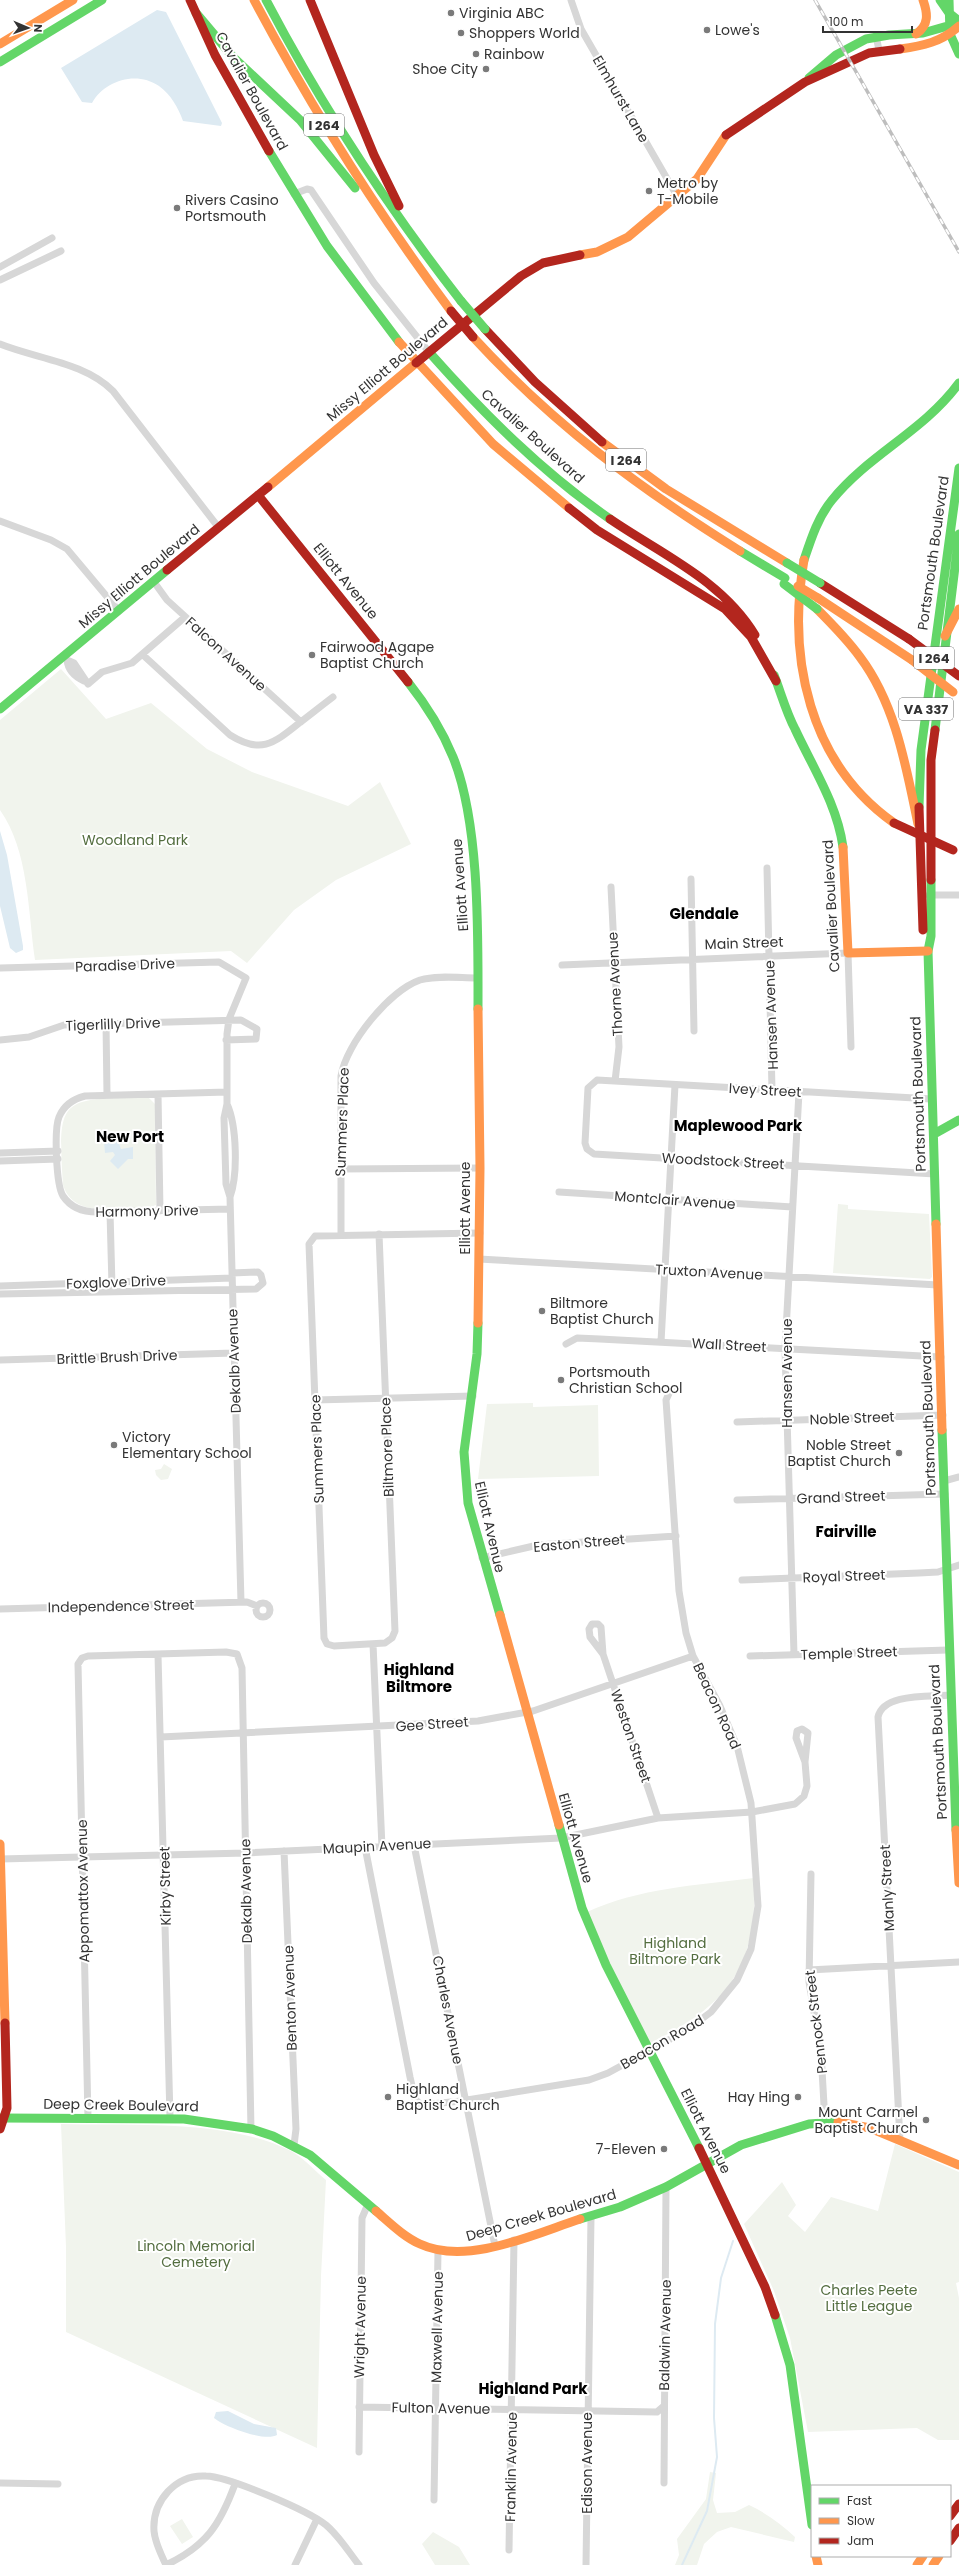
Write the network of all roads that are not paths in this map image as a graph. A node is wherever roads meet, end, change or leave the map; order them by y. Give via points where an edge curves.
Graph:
1 (73, 0) edge
2 (102, 0) edge
3 (190, 0) edge
4 (254, 0) edge
5 (266, 0) edge
6 (310, 0) edge
7 (571, 0) edge
8 (925, 0) edge
9 (940, 0) edge
10 (949, 0) edge
11 (196, 13) junction
12 (948, 13) junction
13 (948, 23) junction
14 (959, 23) edge
15 (916, 34) junction
16 (950, 34) junction
17 (876, 36) junction
18 (0, 44) edge
19 (879, 50) junction
20 (959, 54) edge
21 (0, 62) edge
22 (805, 82) junction
23 (294, 194) junction
24 (677, 196) junction
25 (52, 238) dead end
26 (402, 246) junction
27 (61, 251) dead end
28 (0, 267) edge
29 (437, 270) junction
30 (0, 280) edge
31 (0, 344) edge
32 (429, 352) junction
33 (417, 362) junction
34 (959, 383) edge
35 (959, 468) edge
36 (258, 495) junction
37 (0, 515) edge
38 (0, 521) edge
39 (219, 528) junction
40 (959, 534) edge
41 (705, 578) junction
42 (785, 581) junction
43 (154, 582) junction
44 (699, 593) junction
45 (959, 609) edge
46 (119, 611) junction
47 (186, 617) junction
48 (945, 636) junction
49 (143, 655) junction
50 (65, 658) junction
51 (959, 676) edge
52 (776, 681) junction
53 (956, 694) edge
54 (333, 697) dead end
55 (0, 710) edge
56 (301, 722) junction
57 (918, 824) junction
58 (956, 851) edge
59 (767, 868) dead end
60 (691, 879) dead end
61 (611, 887) dead end
62 (959, 894) edge
63 (929, 895) junction
64 (928, 951) junction
65 (848, 953) junction
66 (770, 956) junction
67 (692, 960) junction
68 (614, 962) junction
69 (562, 965) dead end
70 (0, 968) edge
71 (246, 978) joint
72 (478, 978) junction
73 (229, 1020) junction
74 (106, 1024) junction
75 (694, 1031) dead end
76 (0, 1040) edge
77 (226, 1040) junction
78 (851, 1048) dead end
79 (597, 1080) joint
80 (615, 1081) junction
81 (675, 1085) junction
82 (772, 1090) junction
83 (227, 1092) junction
84 (799, 1092) junction
85 (158, 1094) junction
86 (107, 1095) junction
87 (932, 1099) junction
88 (959, 1120) edge
89 (934, 1134) junction
90 (58, 1151) junction
91 (0, 1153) edge
92 (671, 1158) junction
93 (58, 1159) junction
94 (0, 1161) edge
95 (795, 1165) junction
96 (480, 1168) junction
97 (340, 1169) junction
98 (935, 1174) junction
99 (558, 1192) dead end
100 (669, 1199) junction
101 (792, 1207) junction
102 (230, 1209) junction
103 (160, 1211) junction
104 (110, 1212) junction
105 (480, 1233) junction
106 (379, 1234) junction
107 (341, 1235) junction
108 (479, 1259) junction
109 (665, 1269) junction
110 (232, 1275) junction
111 (788, 1276) junction
112 (112, 1282) junction
113 (938, 1285) junction
114 (0, 1286) edge
115 (232, 1288) junction
116 (112, 1291) junction
117 (0, 1294) edge
118 (660, 1342) junction
119 (566, 1344) dead end
120 (785, 1349) junction
121 (234, 1353) junction
122 (941, 1357) junction
123 (0, 1360) edge
124 (671, 1389) dead end
125 (473, 1396) junction
126 (385, 1398) junction
127 (315, 1400) junction
128 (942, 1415) junction
129 (786, 1421) junction
130 (738, 1422) dead end
131 (959, 1477) edge
132 (944, 1481) junction
133 (945, 1494) junction
134 (790, 1499) junction
135 (737, 1500) dead end
136 (676, 1536) junction
137 (482, 1558) junction
138 (959, 1566) edge
139 (946, 1569) junction
140 (793, 1579) junction
141 (742, 1580) dead end
142 (241, 1602) junction
143 (257, 1606) dead end
144 (0, 1609) edge
145 (373, 1644) junction
146 (948, 1650) junction
147 (603, 1654) dead end
148 (794, 1654) junction
149 (158, 1655) junction
150 (693, 1656) junction
151 (750, 1656) dead end
152 (613, 1684) junction
153 (950, 1695) junction
154 (526, 1712) junction
155 (377, 1727) junction
156 (242, 1734) junction
157 (955, 1737) edge
158 (161, 1738) junction
159 (805, 1762) dead end
160 (752, 1812) junction
161 (658, 1818) junction
162 (561, 1838) junction
163 (0, 1844) edge
164 (414, 1845) junction
165 (365, 1847) junction
166 (382, 1847) junction
167 (284, 1851) junction
168 (246, 1853) junction
169 (164, 1856) junction
170 (0, 1858) edge
171 (82, 1858) junction
172 (811, 1874) dead end
173 (959, 1883) edge
174 (959, 1962) edge
175 (891, 1965) junction
176 (809, 1970) junction
177 (649, 2050) junction
178 (465, 2100) junction
179 (2, 2118) edge
180 (88, 2118) junction
181 (170, 2118) junction
182 (825, 2122) junction
183 (0, 2129) edge
184 (252, 2130) junction
185 (900, 2140) junction
186 (294, 2145) junction
187 (707, 2164) junction
188 (959, 2165) edge
189 (666, 2187) junction
190 (368, 2204) junction
191 (591, 2217) junction
192 (514, 2240) junction
193 (494, 2246) junction
194 (438, 2251) junction
195 (664, 2406) junction
196 (359, 2407) junction
197 (436, 2408) junction
198 (512, 2409) junction
199 (588, 2411) junction
200 (359, 2452) dead end
201 (0, 2483) edge
202 (664, 2483) dead end
203 (58, 2484) dead end
204 (235, 2484) junction
205 (434, 2500) dead end
206 (959, 2504) edge
207 (951, 2515) edge
208 (811, 2517) edge
209 (317, 2519) junction
210 (959, 2528) edge
211 (951, 2539) edge
212 (509, 2550) dead end
213 (166, 2565) edge
214 (295, 2565) edge
215 (359, 2565) edge
216 (586, 2565) edge

1 - 18 main road
2 - 21 main road
3 - 11 main road, Cavalier Boulevard
4 - 26 main road, I 264 via 308,98
5 - 29 main road, I 264 via 342,132
6 - 29 main road via 331,46 375,159
7 - 24 street, Elmhurst Lane via 581,29
8 - 12 main road via 940,11
8 - 15 main road via 928,19 924,28
9 - 12 main road
10 - 12 main road
11 - 23 main road, Cavalier Boulevard via 215,55
11 - 26 main road via 219,43 315,137
12 - 13 main road
12 - 14 main road
13 - 14 main road, Missy Elliott Boulevard
13 - 15 main road, Missy Elliott Boulevard
13 - 16 main road
14 - 16 main road, Missy Elliott Boulevard
15 - 17 main road, Missy Elliott Boulevard
16 - 19 main road, Missy Elliott Boulevard via 918,48
16 - 20 main road
17 - 19 street
17 - 22 main road, Missy Elliott Boulevard via 843,49
19 - 22 main road, Missy Elliott Boulevard
22 - 24 main road, Missy Elliott Boulevard via 732,129 720,141 704,171
23 - 32 street, Cavalier Boulevard via 311,190 374,284
23 - 33 main road, Cavalier Boulevard via 360,293
24 - 32 main road, Missy Elliott Boulevard via 637,230 610,247 589,254 554,260 533,268 510,284
25 - 28 street
26 - 42 main road, I 264, bridge via 473,337 536,403 594,453 675,512
27 - 30 street
29 - 51 main road, I 264, bridge via 485,329 553,399 627,461 666,488 909,639
31 - 39 street via 52,360 100,379
32 - 33 main road, Missy Elliott Boulevard
32 - 41 main road, Cavalier Boulevard via 491,420 543,468 627,531
33 - 36 main road, Missy Elliott Boulevard
33 - 44 main road, Cavalier Boulevard via 493,444 542,487 597,530
34 - 58 main road, bridge via 925,423 861,470 838,492 816,526 800,574 798,605 801,661 807,697 818,731 844,776 872,806 894,823
35 - 57 main road, Portsmouth Boulevard / VA 337 via 926,708
36 - 39 main road, Missy Elliott Boulevard
36 - 72 main road, Elliott Avenue via 400,670 430,711 445,738 462,785 471,837
37 - 38 street
38 - 46 street via 51,540 67,549
39 - 43 main road, Missy Elliott Boulevard
40 - 48 main road, Portsmouth Boulevard / VA 337
41 - 44 street
41 - 52 main road, Cavalier Boulevard via 727,596 746,618
42 - 53 main road, I 264, bridge via 818,598 912,660
42 - 57 main road, bridge via 817,608 859,653 882,691 899,735
43 - 46 main road, Missy Elliott Boulevard
43 - 47 street, Falcon Avenue via 167,600
44 - 52 main road, Cavalier Boulevard via 725,610 742,626
45 - 48 main road
46 - 50 main road, Missy Elliott Boulevard
47 - 49 street
47 - 56 street, Falcon Avenue
48 - 63 main road, Portsmouth Boulevard / VA 337 via 931,760
49 - 50 street via 132,663 102,672 86,682 74,663
49 - 56 street via 230,735 241,742 253,746 276,741
50 - 55 main road, Missy Elliott Boulevard
52 - 65 main road, Cavalier Boulevard via 794,728 831,801 840,828 844,857
54 - 56 street
57 - 64 main road, Portsmouth Boulevard / VA 337 via 924,937
59 - 66 street, Hansen Avenue
60 - 67 street
61 - 68 street, Thorne Avenue
62 - 63 street
63 - 64 main road, Portsmouth Boulevard / VA 337
64 - 65 main road, Main Street
64 - 87 main road, Portsmouth Boulevard / VA 337
65 - 66 street, Main Street
65 - 78 street, Cavalier Boulevard
66 - 67 street, Main Street
66 - 82 street, Hansen Avenue
67 - 68 street, Main Street
67 - 75 street
68 - 69 street, Main Street
68 - 80 street, Thorne Avenue via 619,1048
70 - 71 street, Paradise Drive via 219,962
71 - 73 street, Dekalb Avenue
72 - 96 main road, Elliott Avenue
72 - 97 street, Summers Place via 436,978 413,984 388,1002 353,1043 345,1059 341,1076
73 - 74 street, Tigerlilly Drive
73 - 77 street, Dekalb Avenue
73 - 77 street, Tigerlilly Drive via 245,1021 258,1032 254,1039
74 - 76 street, Tigerlilly Drive via 57,1026 29,1037
74 - 86 street
77 - 83 street, Dekalb Avenue
79 - 80 street, Ivey Street
79 - 92 street, Woodstock Street via 588,1088 585,1143 587,1149 594,1154
80 - 81 street, Ivey Street
81 - 82 street, Ivey Street
81 - 92 street
82 - 84 street, Ivey Street
83 - 85 street, Harmony Drive
83 - 102 street, Dekalb Avenue via 224,1118 226,1184
84 - 87 street, Ivey Street
84 - 95 street, Hansen Avenue
85 - 86 street, Harmony Drive
85 - 103 street
86 - 90 street, Harmony Drive via 84,1096 65,1107 58,1123
87 - 89 main road, Portsmouth Boulevard / VA 337
88 - 89 main road
89 - 98 main road, Portsmouth Boulevard / VA 337
90 - 91 street
90 - 93 street, Harmony Drive
92 - 95 street, Woodstock Street
92 - 100 street
93 - 94 street
93 - 104 street, Harmony Drive via 60,1190 69,1203 86,1212
95 - 98 street, Woodstock Street
95 - 101 street, Hansen Avenue
96 - 97 street
96 - 105 main road, Elliott Avenue
97 - 107 street, Summers Place
98 - 113 main road, Portsmouth Boulevard / VA 337
99 - 100 street, Montclair Avenue
100 - 101 street, Montclair Avenue
100 - 109 street
101 - 111 street, Hansen Avenue
102 - 103 street, Harmony Drive
102 - 110 street, Dekalb Avenue
103 - 104 street, Harmony Drive
104 - 112 street
105 - 106 street, Summers Place
105 - 108 main road, Elliott Avenue
106 - 107 street, Summers Place
106 - 126 street, Biltmore Place
107 - 127 street, Summers Place via 315,1236 309,1244
108 - 109 street, Truxton Avenue
108 - 125 main road, Elliott Avenue via 477,1354
109 - 111 street, Truxton Avenue
109 - 118 street
110 - 112 street, Foxglove Drive
110 - 115 street, Dekalb Avenue
110 - 115 street, Foxglove Drive via 258,1272 263,1280 262,1285 256,1289
111 - 113 street, Truxton Avenue
111 - 120 street, Hansen Avenue
112 - 114 street, Foxglove Drive
112 - 116 street
113 - 122 main road, Portsmouth Boulevard / VA 337
115 - 116 street, Foxglove Drive
115 - 121 street, Dekalb Avenue
116 - 117 street, Foxglove Drive
118 - 119 street, Wall Street via 577,1338
118 - 120 street, Wall Street
120 - 122 street, Wall Street
120 - 129 street, Hansen Avenue
121 - 123 street, Brittle Brush Drive
121 - 142 street, Dekalb Avenue
122 - 128 main road, Portsmouth Boulevard / VA 337
124 - 136 street, Beacon Road via 666,1400
125 - 126 street
125 - 137 main road, Elliott Avenue via 465,1439 464,1471 468,1503
126 - 127 street
126 - 145 street, Biltmore Place via 395,1631 389,1641
127 - 145 street, Summers Place via 324,1638 327,1644 334,1646
128 - 129 street, Noble Street
128 - 132 main road, Portsmouth Boulevard / VA 337
129 - 130 street, Noble Street
129 - 134 street, Hansen Avenue
131 - 132 street
132 - 133 main road, Portsmouth Boulevard / VA 337
133 - 134 street, Grand Street
133 - 139 main road, Portsmouth Boulevard / VA 337
134 - 135 street, Grand Street
134 - 140 street, Hansen Avenue
136 - 137 street, Easton Street via 538,1546
136 - 150 street, Beacon Road via 682,1612
137 - 154 main road, Elliott Avenue
138 - 139 street, Royal Street
139 - 140 street, Royal Street via 920,1573
139 - 146 main road, Portsmouth Boulevard / VA 337
140 - 141 street, Royal Street
140 - 148 street, Hansen Avenue
142 - 143 street, Independence Street
142 - 144 street, Independence Street
145 - 155 street
146 - 148 street, Temple Street
146 - 153 main road, Portsmouth Boulevard / VA 337
147 - 152 street, Weston Street
148 - 151 street, Temple Street
149 - 156 street, Dekalb Avenue via 226,1652 237,1654 242,1668
149 - 158 street, Kirby Street
149 - 171 street, Appomattox Avenue via 88,1656 82,1658 78,1664
150 - 152 street, Gee Street
150 - 160 street, Beacon Road via 720,1706 737,1746 747,1779
152 - 154 street, Gee Street
152 - 161 street, Weston Street
153 - 157 main road, Portsmouth Boulevard / VA 337
153 - 175 street, Manly Street via 892,1700 879,1712
154 - 155 street, Gee Street via 452,1724
154 - 162 main road, Elliott Avenue
155 - 156 street, Gee Street
155 - 166 street
156 - 158 street, Gee Street
156 - 168 street, Dekalb Avenue
157 - 173 main road, Portsmouth Boulevard / VA 337
158 - 169 street, Kirby Street
159 - 160 street, Maupin Avenue via 806,1791 801,1801 789,1806
160 - 161 street, Maupin Avenue
160 - 177 street, Beacon Road via 758,1906 755,1934 745,1965 731,1990 711,2012 687,2030
161 - 162 street, Maupin Avenue
162 - 164 street, Maupin Avenue
162 - 177 main road, Elliott Avenue via 588,1922
163 - 170 main road
164 - 166 street, Maupin Avenue
164 - 178 street, Charles Avenue
165 - 166 street, Maupin Avenue
165 - 167 street, Maupin Avenue
165 - 178 street, Beacon Road via 415,2099 425,2105
167 - 168 street, Maupin Avenue
167 - 186 street, Benton Avenue via 296,2129
168 - 169 street, Maupin Avenue
168 - 184 street, Dekalb Avenue
169 - 171 street, Maupin Avenue
169 - 181 street, Kirby Street
170 - 171 street, Maupin Avenue
170 - 179 main road via 7,2108
171 - 180 street, Appomattox Avenue
172 - 176 street, Pennock Street
174 - 175 street
175 - 176 street
175 - 185 street, Manly Street
176 - 182 street, Pennock Street via 810,1995 823,2072
177 - 178 street, Beacon Road via 608,2073 589,2080
177 - 187 main road, Elliott Avenue
178 - 193 street, Charles Avenue
179 - 180 main road, Deep Creek Boulevard
179 - 183 main road
180 - 181 main road, Deep Creek Boulevard
181 - 184 main road, Deep Creek Boulevard via 197,2119
182 - 185 main road, Deep Creek Boulevard via 857,2125
182 - 187 main road, Deep Creek Boulevard via 795,2127 756,2139
184 - 186 main road, Deep Creek Boulevard
185 - 188 main road, Deep Creek Boulevard
186 - 190 main road, Deep Creek Boulevard via 320,2162
187 - 189 main road, Deep Creek Boulevard
187 - 208 main road, Elliott Avenue via 754,2261 782,2334 795,2394
189 - 191 main road, Deep Creek Boulevard
189 - 195 street, Baldwin Avenue
190 - 194 main road, Deep Creek Boulevard via 412,2240
190 - 196 street, Wright Avenue via 362,2218
191 - 192 main road, Deep Creek Boulevard
191 - 199 street, Edison Avenue
192 - 193 main road, Deep Creek Boulevard
192 - 198 street, Franklin Avenue
193 - 194 main road, Deep Creek Boulevard via 466,2253
194 - 197 street, Maxwell Avenue
195 - 199 street, Fulton Avenue via 657,2412
195 - 202 street, Baldwin Avenue
196 - 197 street, Fulton Avenue
196 - 200 street, Wright Avenue
197 - 198 street, Fulton Avenue
197 - 205 street, Maxwell Avenue
198 - 199 street, Fulton Avenue
198 - 212 street, Franklin Avenue
199 - 216 street, Edison Avenue
201 - 203 street
204 - 209 street
204 - 213 street via 218,2524 209,2536 184,2556
204 - 213 street via 218,2477 204,2476 192,2477 170,2488 162,2498 154,2519 156,2543
206 - 207 main road
209 - 214 street
209 - 215 street via 338,2536
210 - 211 main road

